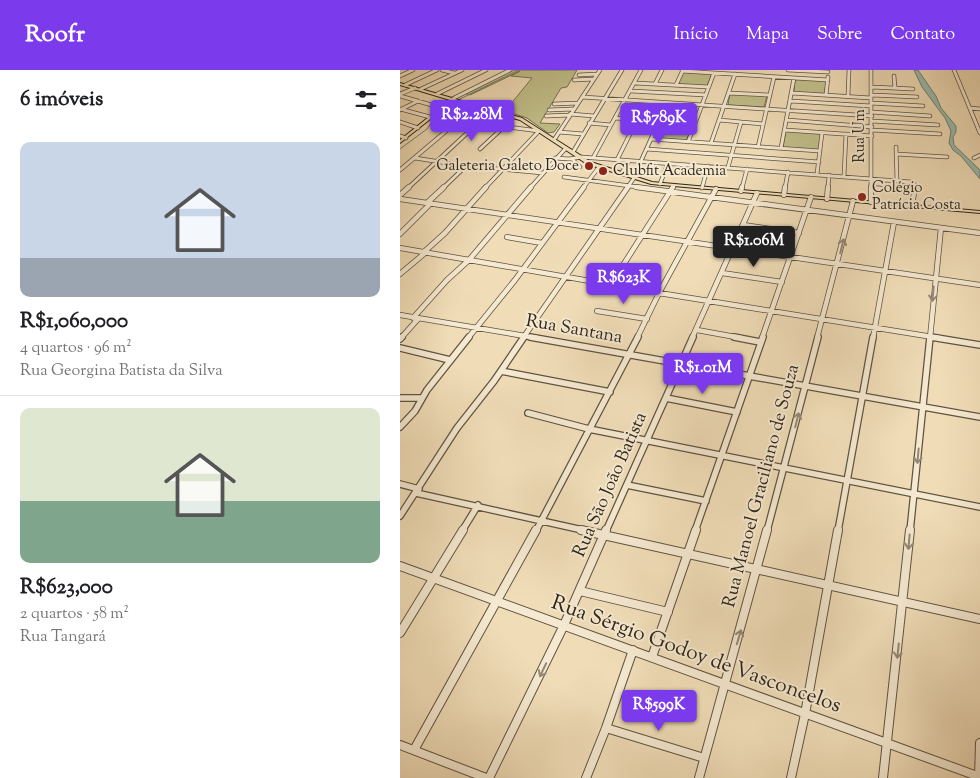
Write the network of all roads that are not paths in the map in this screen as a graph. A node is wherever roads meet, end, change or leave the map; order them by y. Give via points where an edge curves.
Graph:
1 (413, 70) edge
2 (437, 70) edge
3 (442, 70) edge
4 (462, 70) edge
5 (486, 70) edge
6 (496, 70) edge
7 (510, 70) edge
8 (622, 70) edge
9 (642, 70) edge
10 (662, 70) edge
11 (751, 70) edge
12 (788, 70) edge
13 (849, 70) edge
14 (871, 70) edge
15 (954, 70) edge
16 (682, 71) edge
17 (828, 71) edge
18 (506, 72) junction
19 (598, 72) edge
20 (714, 73) junction
21 (454, 74) junction
22 (578, 74) dead end
23 (735, 74) junction
24 (750, 75) junction
25 (400, 76) edge
26 (894, 76) dead end
27 (774, 77) junction
28 (794, 78) junction
29 (594, 79) junction
30 (574, 80) dead end
31 (828, 80) junction
32 (635, 83) junction
33 (402, 84) edge
34 (655, 84) junction
35 (676, 85) junction
36 (872, 86) junction
37 (709, 87) junction
38 (415, 88) junction
39 (894, 88) junction
40 (421, 89) junction
41 (913, 89) dead end
42 (630, 91) junction
43 (792, 92) junction
44 (729, 93) junction
45 (437, 94) junction
46 (400, 95) edge
47 (706, 95) junction
48 (770, 95) junction
49 (826, 95) junction
50 (848, 96) junction
51 (871, 96) junction
52 (582, 97) junction
53 (917, 97) dead end
54 (604, 98) junction
55 (458, 99) junction
56 (626, 100) junction
57 (418, 101) junction
58 (791, 101) junction
59 (578, 103) junction
60 (554, 104) dead end
61 (702, 105) junction
62 (871, 105) junction
63 (725, 106) junction
64 (923, 106) dead end
65 (442, 108) junction
66 (970, 108) junction
67 (400, 109) edge
68 (494, 109) junction
69 (574, 109) junction
70 (620, 109) junction
71 (766, 109) junction
72 (980, 109) edge
73 (550, 110) dead end
74 (789, 111) junction
75 (570, 114) junction
76 (698, 114) junction
77 (546, 116) dead end
78 (594, 116) junction
79 (871, 116) junction
80 (930, 116) dead end
81 (430, 118) junction
82 (615, 118) junction
83 (448, 120) dead end
84 (637, 120) junction
85 (719, 120) junction
86 (787, 120) junction
87 (458, 121) junction
88 (659, 121) junction
89 (400, 122) edge
90 (741, 122) junction
91 (508, 123) dead end
92 (478, 124) junction
93 (589, 124) junction
94 (695, 124) junction
95 (763, 124) junction
96 (611, 125) junction
97 (938, 125) dead end
98 (504, 127) junction
99 (418, 128) junction
100 (872, 128) junction
101 (785, 130) junction
102 (540, 131) junction
103 (822, 132) junction
104 (559, 133) junction
105 (980, 133) edge
106 (583, 134) junction
107 (846, 134) junction
108 (940, 134) dead end
109 (546, 135) junction
110 (400, 136) edge
111 (872, 136) junction
112 (406, 138) junction
113 (651, 139) junction
114 (554, 140) junction
115 (400, 142) edge
116 (688, 142) junction
117 (711, 143) junction
118 (734, 145) junction
119 (758, 147) junction
120 (566, 148) junction
121 (781, 148) junction
122 (896, 148) dead end
123 (480, 149) dead end
124 (647, 149) junction
125 (820, 151) junction
126 (573, 152) junction
127 (896, 154) junction
128 (980, 155) edge
129 (732, 156) junction
130 (581, 157) junction
131 (947, 157) dead end
132 (415, 158) junction
133 (555, 158) junction
134 (593, 158) junction
135 (974, 158) dead end
136 (572, 159) junction
137 (617, 160) junction
138 (437, 161) junction
139 (629, 161) junction
140 (641, 161) junction
141 (819, 162) junction
142 (668, 163) junction
143 (466, 166) junction
144 (708, 166) junction
145 (580, 167) dead end
146 (599, 167) junction
147 (728, 167) junction
148 (747, 169) junction
149 (400, 170) edge
150 (503, 170) junction
151 (788, 172) junction
152 (542, 174) junction
153 (621, 174) junction
154 (818, 174) junction
155 (829, 175) junction
156 (844, 176) junction
157 (564, 177) dead end
158 (634, 178) junction
159 (871, 179) junction
160 (588, 181) junction
161 (897, 181) junction
162 (660, 184) junction
163 (673, 186) junction
164 (628, 187) junction
165 (702, 188) junction
166 (871, 188) junction
167 (716, 189) junction
168 (741, 191) junction
169 (670, 192) junction
170 (914, 192) junction
171 (758, 193) junction
172 (400, 195) edge
173 (784, 195) junction
174 (811, 197) junction
175 (711, 198) junction
176 (400, 199) edge
177 (828, 199) junction
178 (853, 201) junction
179 (871, 202) junction
180 (429, 203) junction
181 (752, 203) junction
182 (912, 205) junction
183 (464, 209) junction
184 (807, 210) junction
185 (980, 212) edge
186 (506, 215) junction
187 (850, 216) junction
188 (559, 222) junction
189 (894, 222) junction
190 (743, 225) junction
191 (599, 228) junction
192 (941, 228) junction
193 (799, 233) junction
194 (400, 234) edge
195 (980, 234) edge
196 (642, 235) junction
197 (507, 237) dead end
198 (686, 241) junction
199 (542, 243) junction
200 (400, 248) edge
201 (733, 248) junction
202 (425, 252) junction
203 (792, 257) junction
204 (469, 260) junction
205 (838, 264) junction
206 (522, 269) junction
207 (886, 270) junction
208 (722, 273) junction
209 (400, 274) edge
210 (566, 277) junction
211 (935, 278) junction
212 (782, 282) junction
213 (611, 284) junction
214 (980, 285) edge
215 (659, 293) junction
216 (710, 300) junction
217 (597, 311) dead end
218 (771, 311) junction
219 (400, 315) edge
220 (415, 319) junction
221 (647, 319) junction
222 (823, 319) junction
223 (874, 328) junction
224 (476, 329) junction
225 (697, 330) junction
226 (525, 336) junction
227 (930, 336) junction
228 (400, 339) edge
229 (760, 342) junction
230 (980, 345) edge
231 (400, 348) edge
232 (630, 354) junction
233 (450, 360) junction
234 (681, 364) junction
235 (501, 371) junction
236 (749, 375) junction
237 (806, 386) junction
238 (610, 392) junction
239 (864, 396) junction
240 (400, 398) edge
241 (422, 398) junction
242 (666, 398) junction
243 (922, 407) junction
244 (737, 412) junction
245 (528, 413) dead end
246 (980, 417) edge
247 (400, 427) edge
248 (589, 429) junction
249 (647, 441) junction
250 (722, 456) junction
251 (784, 468) junction
252 (848, 480) junction
253 (400, 484) edge
254 (627, 485) junction
255 (418, 491) junction
256 (914, 494) junction
257 (706, 501) junction
258 (478, 505) junction
259 (980, 507) edge
260 (400, 516) edge
261 (541, 520) junction
262 (606, 534) junction
263 (688, 554) junction
264 (400, 566) edge
265 (757, 570) junction
266 (434, 579) junction
267 (828, 586) junction
268 (580, 591) junction
269 (498, 602) junction
270 (903, 602) junction
271 (668, 612) junction
272 (980, 619) edge
273 (564, 626) junction
274 (400, 632) edge
275 (633, 650) junction
276 (652, 657) junction
277 (725, 683) junction
278 (805, 714) junction
279 (606, 728) junction
280 (888, 742) junction
281 (980, 743) edge
282 (400, 745) edge
283 (414, 750) junction
284 (704, 758) junction
285 (980, 777) edge
286 (488, 778) edge
287 (586, 778) edge
288 (698, 778) edge
289 (791, 778) edge
290 (883, 778) edge

1 - 25 street
2 - 33 street
3 - 21 street
4 - 21 street
5 - 45 street
6 - 18 street
7 - 18 street
8 - 54 street
9 - 32 street
10 - 34 street
11 - 24 street
12 - 17 street
13 - 50 street
14 - 36 street, Rua Um
15 - 66 street
16 - 20 street
16 - 35 street
17 - 31 street
18 - 55 street
19 - 22 street
19 - 29 street
20 - 23 street
20 - 37 street
21 - 40 street
23 - 24 street
23 - 44 street
24 - 27 street
26 - 39 street
27 - 28 street
27 - 48 street
28 - 31 street
28 - 43 street
29 - 30 street
29 - 52 street
31 - 49 street
32 - 34 street
32 - 42 street
33 - 38 main road
34 - 35 street
35 - 37 street
36 - 39 street
36 - 51 street, Rua Um
37 - 47 street
38 - 40 main road
38 - 46 street
39 - 41 street
40 - 45 main road
42 - 47 street
42 - 56 street
43 - 49 street
43 - 58 street
44 - 48 street
44 - 63 street
45 - 55 main road
46 - 57 street
47 - 61 street
48 - 71 street
49 - 50 street
50 - 51 street
51 - 53 street
51 - 62 street, Rua Um
52 - 54 street
52 - 59 street
54 - 56 street
54 - 78 street
55 - 65 main road
55 - 68 main road
56 - 61 street
56 - 70 street
57 - 65 street
57 - 67 street
58 - 62 street
58 - 74 street
59 - 60 street
59 - 69 street
61 - 63 street
61 - 76 street
62 - 64 street
62 - 79 street, Rua Um
63 - 71 street
63 - 85 street
65 - 81 main road
66 - 72 street
66 - 105 street
67 - 81 street
68 - 92 street
68 - 102 main road via 521,119
69 - 73 street
69 - 75 street
70 - 76 street
70 - 82 street
71 - 74 street
71 - 95 street
74 - 79 street
74 - 86 street
75 - 77 street
75 - 78 street
75 - 104 street
76 - 94 street
78 - 93 street
79 - 80 street
79 - 97 street
79 - 100 street, Rua Um
81 - 99 main road
82 - 84 street
82 - 96 street
83 - 87 street
84 - 88 street
84 - 137 street
85 - 90 street
85 - 117 street
86 - 100 street
86 - 101 street
87 - 92 street
87 - 132 street
88 - 94 street
88 - 113 street
89 - 99 street
90 - 95 street
90 - 118 street
91 - 98 street
92 - 98 street
92 - 138 street
93 - 96 street
93 - 106 street
94 - 116 street
95 - 119 street
96 - 134 street
98 - 102 street
98 - 123 street
99 - 112 main road
100 - 108 street
100 - 111 street, Rua Um
101 - 103 street
101 - 121 street
102 - 109 main road
102 - 150 street
103 - 107 street
103 - 125 street
104 - 106 street
104 - 109 main road
104 - 114 street
106 - 126 street
107 - 111 street
107 - 156 street
109 - 114 main road
110 - 112 street
111 - 159 street, Rua Um
112 - 115 main road
113 - 116 street
113 - 124 street
114 - 120 main road
116 - 117 street
117 - 118 street
118 - 119 street
118 - 129 street
119 - 121 street
120 - 126 main road
120 - 133 street
121 - 125 street
122 - 127 street
124 - 129 street
124 - 140 street
125 - 141 street
126 - 130 main road
127 - 131 street
127 - 161 street
128 - 135 street
129 - 141 street
129 - 147 street
130 - 134 street
130 - 136 street
130 - 146 main road
132 - 138 street
132 - 149 street
133 - 136 street
133 - 152 street
134 - 137 street
136 - 145 street
137 - 139 street
138 - 143 street
138 - 172 street
139 - 140 street
139 - 153 street
140 - 142 street
141 - 154 street
142 - 144 street
142 - 162 street
143 - 150 street
143 - 180 street
144 - 147 street
144 - 165 street
146 - 153 main road
146 - 160 street
147 - 148 street
148 - 151 street
148 - 168 street
150 - 152 street
150 - 183 street
151 - 154 street
151 - 173 street
152 - 186 street
153 - 158 main road
154 - 155 street
155 - 156 street
155 - 177 street
156 - 159 street
157 - 160 street
158 - 162 main road
158 - 164 street
159 - 161 street
159 - 166 street, Rua Um
160 - 164 street
160 - 188 street
161 - 170 street via 916,185
162 - 163 main road
163 - 165 main road
163 - 169 street
164 - 169 street
164 - 191 street
165 - 167 main road
166 - 170 street
166 - 179 street, Rua Um
167 - 168 main road
167 - 175 street
168 - 171 main road
169 - 175 street
169 - 196 street
170 - 182 street
171 - 173 main road
171 - 181 street, Rua São João Batista
173 - 174 main road
174 - 177 main road
174 - 184 street
175 - 181 street
175 - 198 street
176 - 180 street
177 - 178 main road
178 - 179 main road
178 - 187 street, Rua Manoel Graciliano de Souza
179 - 182 main road
180 - 183 street
180 - 194 street
181 - 184 street
181 - 190 street, Rua São João Batista
182 - 185 main road
183 - 186 street
183 - 202 street
184 - 187 street
184 - 193 street
186 - 188 street
186 - 204 street
187 - 189 street
205 -> 187 street, Rua Manoel Graciliano de Souza
188 - 191 street
188 - 199 street
189 - 192 street
189 - 207 street
190 - 193 street
190 - 201 street, Rua São João Batista
191 - 196 street
191 - 210 street
192 - 195 street
192 - 211 street
193 - 203 street
196 - 198 street
196 - 213 street
197 - 199 street
198 - 201 street
198 - 215 street
199 - 206 street
200 - 202 street
201 - 203 street
201 - 208 street, Rua São João Batista
202 - 204 street
202 - 209 street
203 - 205 street
203 - 212 street
204 - 206 street
204 - 220 street via 447,280
205 - 207 street
205 - 222 street, Rua Manoel Graciliano de Souza
206 - 210 street
206 - 224 street
207 - 211 street
207 - 223 street
208 - 212 street
208 - 216 street, Rua São João Batista
210 - 213 street
210 - 226 street
211 - 214 street
211 -> 227 street
212 - 218 street
213 - 215 street
215 - 216 street
215 - 221 street
216 - 218 street
216 - 225 street, Rua São João Batista
217 - 221 street
218 - 222 street
218 - 229 street
219 - 220 street, Rua Santana
220 - 224 street, Rua Santana
220 - 228 street
221 - 232 street
222 - 223 street
222 - 237 street, Rua Manoel Graciliano de Souza
223 - 227 street
223 - 239 street
224 - 226 street, Rua Santana
224 - 233 street
225 - 229 street
225 - 234 street, Rua São João Batista
226 - 232 street, Rua Santana
226 - 235 street
227 - 230 street
227 - 243 street
229 - 236 street
231 - 233 street
232 - 234 street, Rua Santana
232 - 238 street
233 - 241 street
234 - 236 street, Rua Santana
234 - 242 street, Rua São João Batista
235 - 238 street
235 - 255 street via 457,428
236 - 237 street, Rua Santana
236 - 244 street
237 - 239 street, Rua Santana
251 -> 237 street, Rua Manoel Graciliano de Souza
238 - 248 street
239 - 243 street, Rua Santana
239 - 252 street
240 - 241 street
241 - 247 street
242 - 244 street
242 - 249 street, Rua São João Batista
243 - 246 street, Rua Santana
243 -> 256 street
244 - 250 street
245 - 248 street
248 - 249 street
248 - 261 street
249 - 250 street
249 - 254 street, Rua São João Batista
250 - 251 street
250 - 257 street
251 - 252 street
251 - 265 street, Rua Manoel Graciliano de Souza
252 - 256 street
252 - 267 street
253 - 255 street
254 - 257 street
254 - 262 street, Rua São João Batista
255 - 258 street
255 - 260 street
256 - 259 street
256 -> 270 street
257 - 263 street
258 - 261 street
258 - 266 street
261 - 262 street
261 - 269 street
262 - 263 street
262 - 268 street, Rua São João Batista
263 - 265 street
263 - 271 street
264 - 266 street, Rua Sérgio Godoy de Vasconcelos
265 - 267 street
277 -> 265 street, Rua Manoel Graciliano de Souza
266 - 269 street, Rua Sérgio Godoy de Vasconcelos
266 - 274 street
267 - 270 street
267 - 278 street
268 - 271 street
268 - 273 street, Rua São João Batista
269 - 273 street, Rua Sérgio Godoy de Vasconcelos
269 - 283 street
270 - 272 street
270 -> 280 street
271 - 276 street
273 - 275 street, Rua Sérgio Godoy de Vasconcelos
273 -> 286 street, Rua São João Batista
275 - 276 street, Rua Sérgio Godoy de Vasconcelos
275 - 279 street
276 - 277 street, Rua Sérgio Godoy de Vasconcelos
277 - 278 street, Rua Sérgio Godoy de Vasconcelos
277 - 284 street, Rua Manoel Graciliano de Souza
278 - 280 street, Rua Sérgio Godoy de Vasconcelos
278 - 289 street
279 - 284 street
279 - 287 street
280 - 285 street, Rua Sérgio Godoy de Vasconcelos
280 - 290 street
281 - 285 street
282 - 283 street
283 - 286 street
284 - 288 street, Rua Manoel Graciliano de Souza

